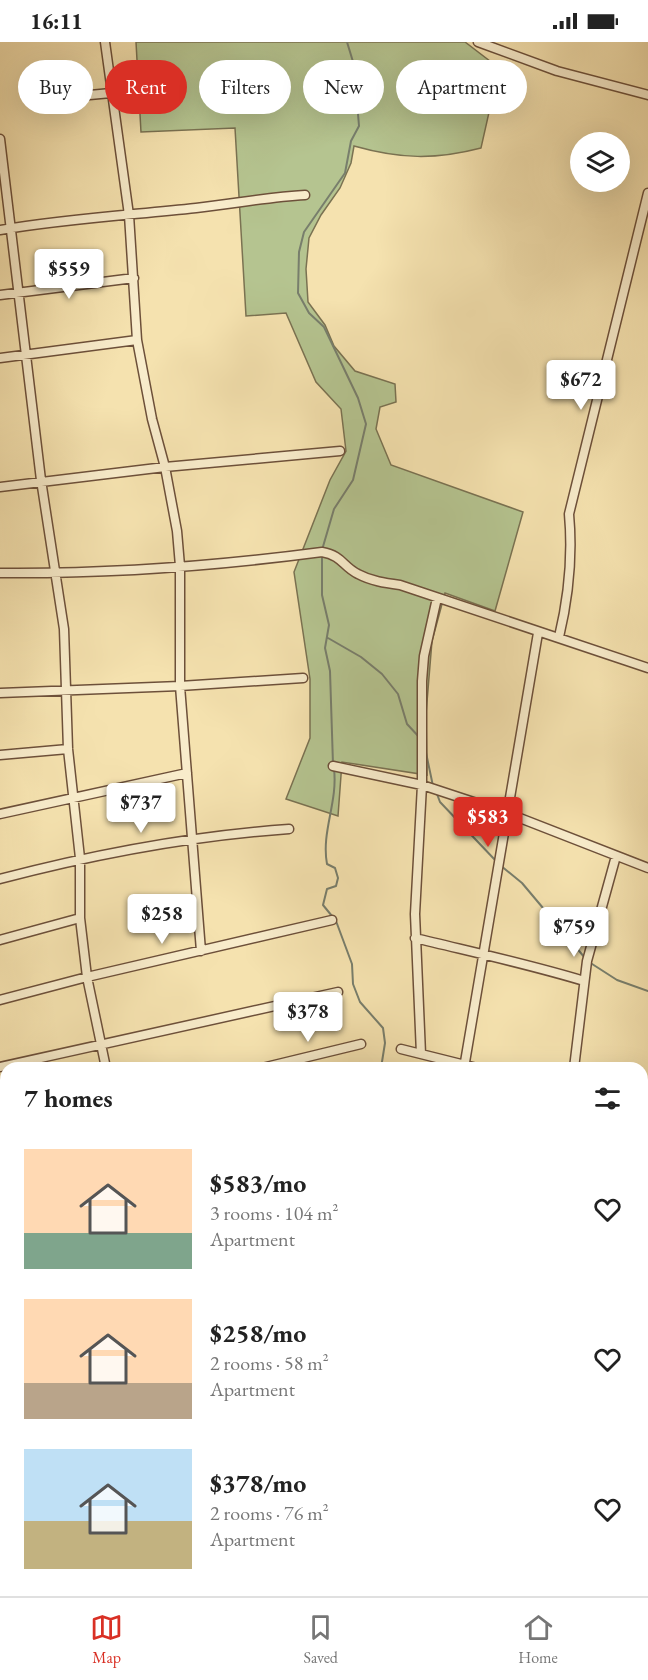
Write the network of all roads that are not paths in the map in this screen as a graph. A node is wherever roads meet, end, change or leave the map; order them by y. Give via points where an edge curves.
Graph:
1 (105, 42) edge
2 (478, 42) edge
3 (107, 60) edge
4 (648, 95) edge
5 (114, 114) edge
6 (0, 139) edge
7 (648, 193) edge
8 (305, 195) dead end
9 (129, 215) junction
10 (10, 229) junction
11 (0, 230) edge
12 (134, 278) junction
13 (18, 293) junction
14 (0, 295) edge
15 (137, 340) junction
16 (26, 355) junction
17 (0, 358) edge
18 (339, 451) dead end
19 (165, 466) junction
20 (41, 480) junction
21 (0, 486) edge
22 (180, 566) junction
23 (0, 573) edge
24 (54, 574) junction
25 (437, 598) junction
26 (538, 633) junction
27 (559, 637) junction
28 (648, 668) edge
29 (303, 678) dead end
30 (180, 686) junction
31 (67, 689) junction
32 (0, 693) edge
33 (68, 749) junction
34 (0, 755) edge
35 (333, 766) dead end
36 (187, 773) junction
37 (422, 785) junction
38 (71, 799) junction
39 (507, 813) junction
40 (0, 814) edge
41 (289, 829) dead end
42 (192, 838) junction
43 (616, 856) junction
44 (80, 858) junction
45 (648, 868) edge
46 (0, 879) edge
47 (81, 918) junction
48 (332, 920) dead end
49 (415, 938) junction
50 (0, 940) edge
51 (201, 951) junction
52 (483, 955) junction
53 (87, 977) junction
54 (584, 981) junction
55 (338, 992) dead end
56 (0, 1000) edge
57 (361, 1044) dead end
58 (100, 1046) junction
59 (401, 1049) dead end
60 (421, 1054) junction
61 (24, 1062) edge
62 (104, 1062) edge
63 (287, 1062) edge
64 (450, 1062) edge
65 (465, 1062) edge
66 (575, 1062) edge

1 - 3 street
2 - 4 street via 557,71
5 - 9 street
6 - 10 street
7 - 27 street via 569,514 569,597
8 - 9 street
9 - 10 street
9 - 12 street
10 - 11 street
10 - 13 street
12 - 13 street
12 - 15 street
13 - 14 street
13 - 16 street
15 - 16 street
15 - 19 street
16 - 17 street
16 - 20 street
18 - 19 street
19 - 20 street
19 - 22 street
20 - 21 street
20 - 24 street
22 - 24 street
22 - 25 street via 322,552 336,555 356,573
22 - 30 street
23 - 24 street
24 - 31 street via 64,629
25 - 26 street
25 - 37 street via 424,656
26 - 27 street
26 - 39 street
27 - 28 street
29 - 30 street
30 - 31 street
30 - 36 street
31 - 32 street
31 - 33 street
33 - 34 street
33 - 38 street
35 - 37 street
36 - 38 street
36 - 42 street
37 - 39 street
37 - 49 street
38 - 40 street
38 - 44 street
39 - 43 street
39 - 52 street
41 - 42 street
42 - 44 street
42 - 51 street
43 - 45 street
43 - 54 street
44 - 46 street
44 - 47 street
47 - 50 street
47 - 53 street
48 - 51 street
49 - 52 street
49 - 60 street
51 - 53 street
52 - 54 street
52 - 65 street
53 - 56 street
53 - 58 street
54 - 66 street
55 - 58 street
57 - 63 street
58 - 61 street
58 - 62 street
59 - 60 street
60 - 64 street

